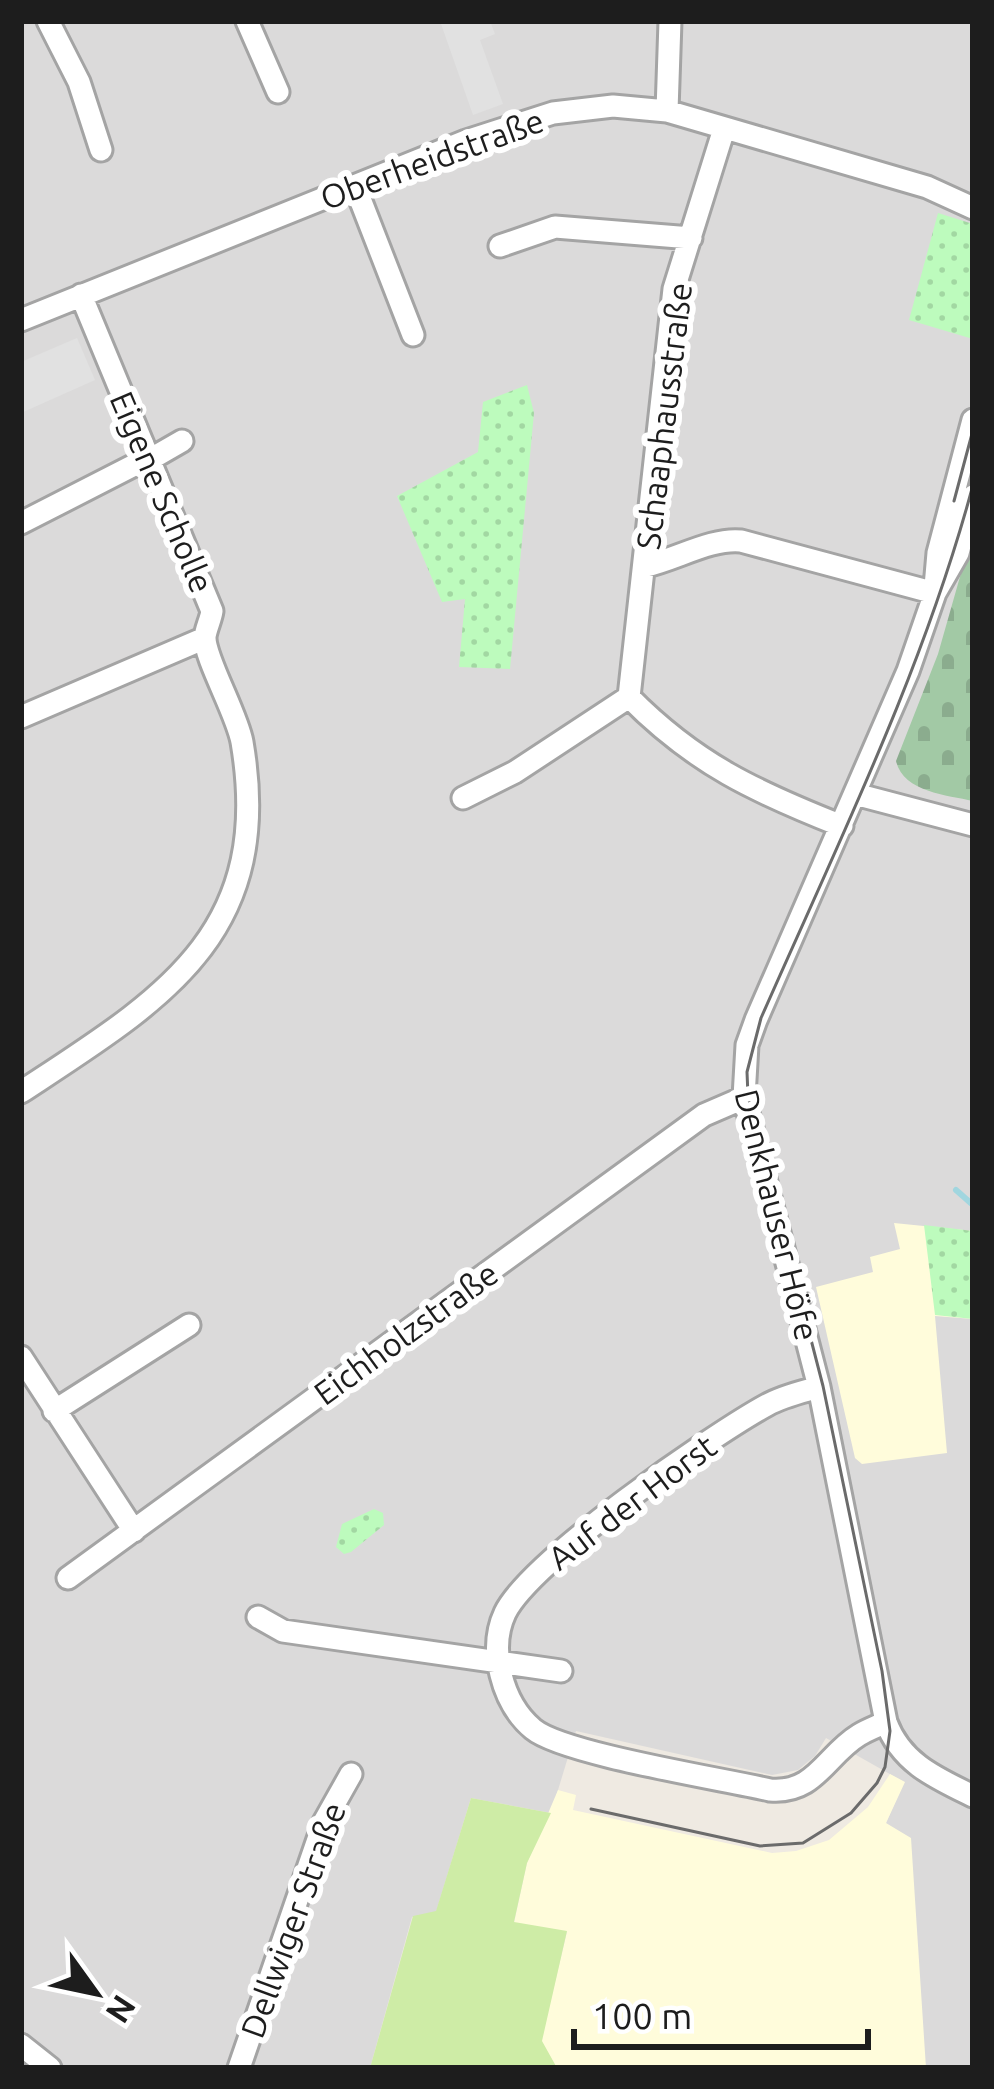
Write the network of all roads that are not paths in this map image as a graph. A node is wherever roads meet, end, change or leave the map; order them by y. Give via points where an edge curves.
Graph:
1 (48, 21) edge
2 (247, 21) edge
3 (670, 21) edge
4 (278, 92) dead end
5 (667, 111) junction
6 (724, 129) junction
7 (101, 150) dead end
8 (355, 186) junction
9 (926, 187) junction
10 (973, 191) edge
11 (973, 208) edge
12 (691, 238) junction
13 (500, 246) dead end
14 (81, 295) junction
15 (21, 320) edge
16 (413, 335) dead end
17 (973, 420) edge
18 (182, 441) dead end
19 (148, 459) junction
20 (973, 496) edge
21 (21, 523) edge
22 (646, 566) junction
23 (935, 593) junction
24 (205, 638) junction
25 (629, 698) junction
26 (21, 717) edge
27 (855, 794) junction
28 (463, 799) dead end
29 (973, 825) edge
30 (842, 826) junction
31 (21, 1092) edge
32 (746, 1096) junction
33 (189, 1325) dead end
34 (21, 1357) edge
35 (819, 1387) junction
36 (55, 1411) junction
37 (134, 1532) junction
38 (68, 1578) dead end
39 (257, 1617) dead end
40 (497, 1664) junction
41 (561, 1671) dead end
42 (886, 1722) junction
43 (350, 1774) dead end
44 (973, 1796) edge
45 (21, 2045) edge
46 (50, 2068) edge
47 (239, 2068) edge

1 - 7 street
2 - 4 street
3 - 5 street
5 - 6 street, Oberheidstraße
5 - 8 street, Oberheidstraße via 553,113
6 - 9 street, Oberheidstraße
6 - 12 street, Schaaphausstraße
8 - 14 street, Oberheidstraße
8 - 16 street
9 - 10 street, Oberheidstraße
9 - 11 street, Oberheidstraße
12 - 13 street via 555,227
12 - 22 street, Schaaphausstraße via 674,289
14 - 15 street, Oberheidstraße
14 - 19 street, Eigene Scholle
17 - 23 street, Denkhauser Höfe
18 - 19 street
19 - 21 street
19 - 24 street, Eigene Scholle via 212,611
20 - 23 street, Denkhauser Höfe via 958,553
22 - 23 street, Schaaphausstraße via 741,541
22 - 25 street, Schaaphausstraße
23 - 27 street, Denkhauser Höfe
24 - 26 street
24 - 31 street, Eigene Scholle via 240,732 248,779 247,836 232,892 174,984
25 - 28 street
25 - 30 street via 693,755
27 - 29 street
27 - 30 street, Denkhauser Höfe
30 - 32 street, Denkhauser Höfe via 747,1045
32 - 35 street, Denkhauser Höfe
32 - 37 street, Eichholzstraße via 704,1114
33 - 36 street
34 - 36 street
35 - 40 street, Auf der Horst via 770,1403 652,1481 532,1576 504,1615
35 - 42 street, Denkhauser Höfe
36 - 37 street
37 - 38 street, Eichholzstraße
39 - 40 street via 283,1631
40 - 41 street
40 - 42 street via 521,1718 554,1742 770,1790 806,1784 858,1736
42 - 44 street via 915,1764
43 - 47 street, Dellwiger Straße via 324,1822
45 - 46 street

